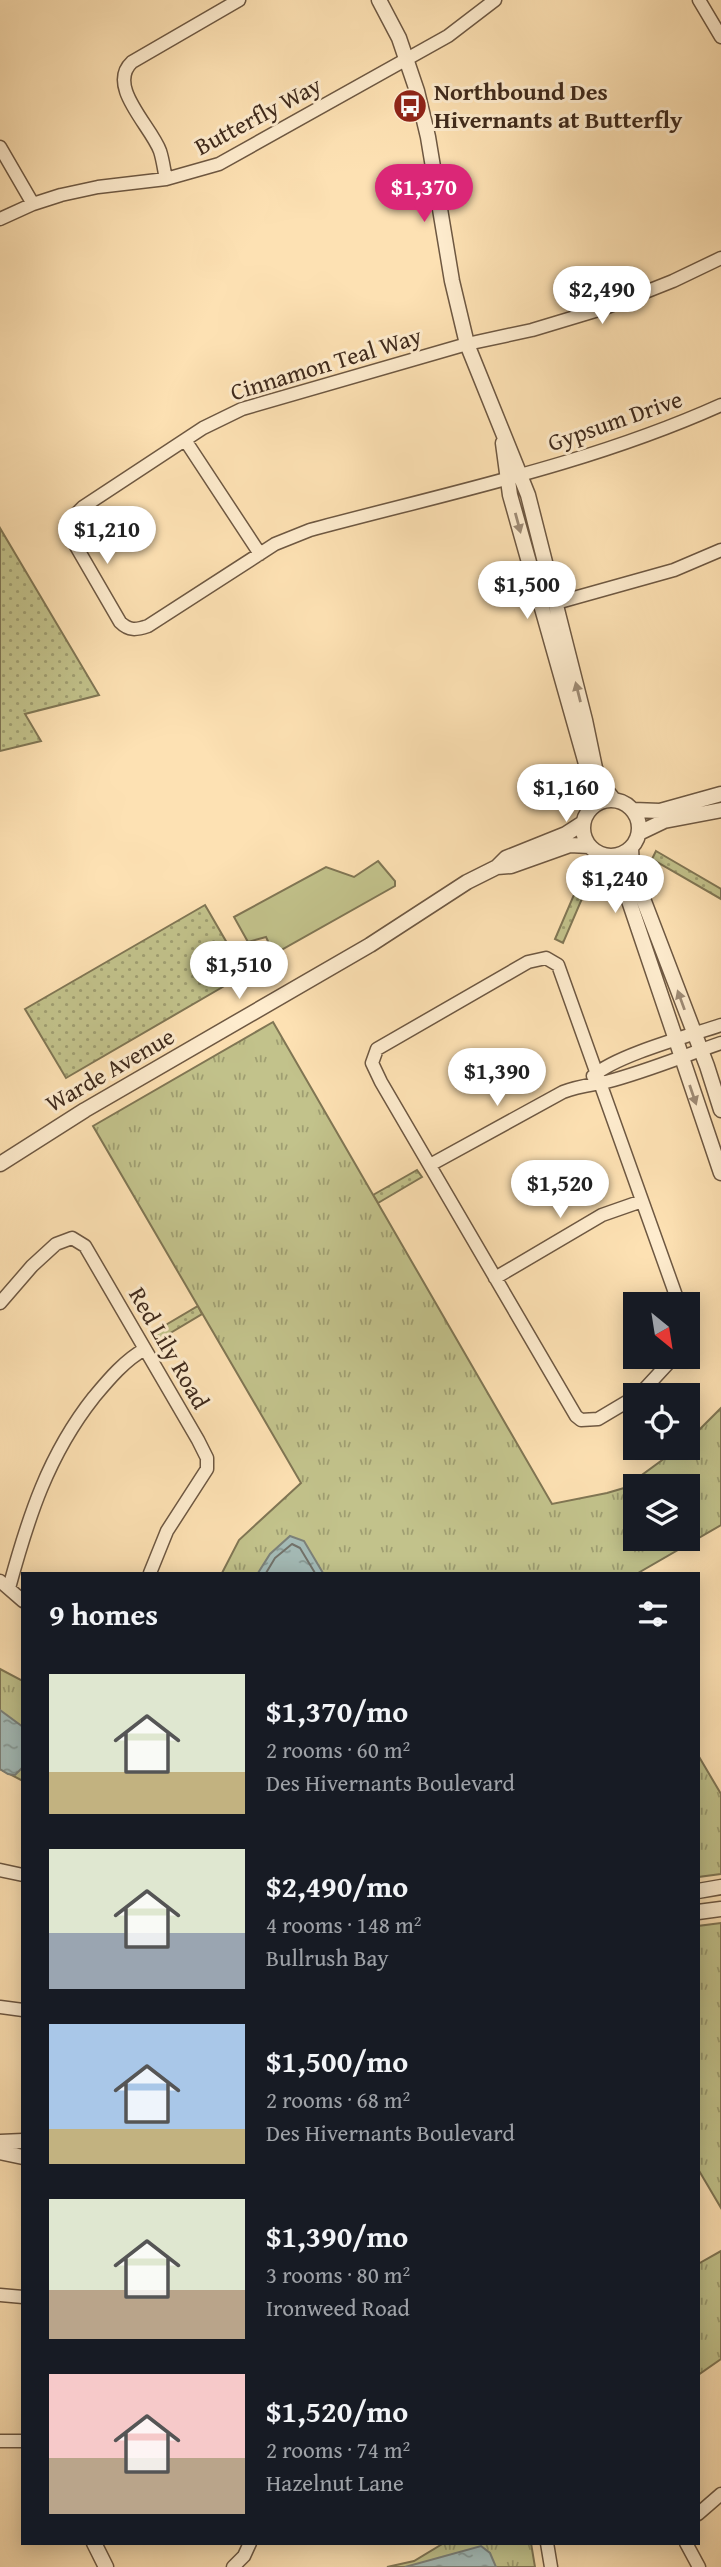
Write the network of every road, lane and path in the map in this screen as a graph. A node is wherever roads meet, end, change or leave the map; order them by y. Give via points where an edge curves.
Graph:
1 (239, 0) edge
2 (379, 0) edge
3 (495, 0) edge
4 (699, 0) edge
5 (721, 37) edge
6 (406, 58) junction
7 (0, 147) edge
8 (166, 179) junction
9 (33, 204) junction
10 (0, 219) edge
11 (721, 258) edge
12 (467, 344) junction
13 (721, 405) edge
14 (185, 440) junction
15 (513, 476) junction
16 (721, 550) edge
17 (260, 554) junction
18 (556, 603) junction
19 (721, 794) edge
20 (614, 800) junction
21 (592, 807) junction
22 (633, 810) junction
23 (721, 810) edge
24 (583, 823) junction
25 (639, 833) junction
26 (589, 846) junction
27 (631, 848) junction
28 (611, 856) junction
29 (497, 867) junction
30 (721, 1025) edge
31 (695, 1035) junction
32 (675, 1041) junction
33 (721, 1043) edge
34 (700, 1051) junction
35 (680, 1058) junction
36 (599, 1077) junction
37 (721, 1110) edge
38 (0, 1164) edge
39 (430, 1165) junction
40 (721, 1174) edge
41 (642, 1201) junction
42 (495, 1278) junction
43 (674, 1292) edge
44 (0, 1303) edge
45 (145, 1349) junction
46 (663, 1369) edge
47 (649, 1383) edge
48 (623, 1404) edge
49 (150, 1572) edge
50 (4, 1585) edge
51 (21, 1599) edge
52 (0, 1870) edge
53 (21, 1875) edge
54 (721, 1887) edge
55 (700, 1891) edge
56 (721, 1909) edge
57 (700, 1912) edge
58 (0, 2007) edge
59 (21, 2010) edge
60 (21, 2141) edge
61 (0, 2142) edge
62 (0, 2152) edge
63 (21, 2157) edge
64 (0, 2295) edge
65 (21, 2297) edge
66 (0, 2441) edge
67 (21, 2441) edge
68 (721, 2494) edge
69 (700, 2512) edge
70 (95, 2545) edge
71 (249, 2545) edge
72 (547, 2545) edge
73 (687, 2545) edge
74 (106, 2567) edge
75 (233, 2567) edge
76 (551, 2567) edge
77 (699, 2567) edge

1 - 8 street via 125,69 123,85 160,152
2 - 6 street
3 - 6 street, Butterfly Way via 448,36
4 - 5 street
6 - 8 street, Butterfly Way via 237,155
6 - 12 street via 422,112
7 - 9 street
8 - 9 street, Butterfly Way via 98,187
9 - 10 street, Butterfly Way
11 - 12 street, Cinnamon Teal Way via 605,308
12 - 14 street, Cinnamon Teal Way via 250,406
12 - 15 street via 502,432
13 - 15 street, Gypsum Drive via 675,426
14 - 17 street
14 - 17 street, Cinnamon Teal Way via 83,507 68,522 69,534 120,622 131,630 148,626
15 - 17 street, Cinnamon Teal Way via 310,530
15 - 18 street
15 -> 21 street via 590,778
16 - 18 street via 674,570
20 -> 18 street via 602,785 592,757
19 - 22 street via 651,813
20 - 21 street
20 - 22 street
21 - 24 street
22 - 25 street
23 - 25 street via 664,821
24 - 26 street
24 - 29 street, Warde Avenue via 506,858
25 - 27 street
26 - 28 street
26 - 29 street, Warde Avenue via 570,845
27 - 28 street
31 -> 27 street via 637,883
28 - 32 street
29 - 38 street, Warde Avenue
30 - 31 street
31 - 32 street
31 - 34 street
32 - 35 street
32 - 36 street
33 - 34 street
34 - 35 street
34 - 37 street
35 - 36 street
35 -> 40 street
36 - 39 street via 549,1098
36 - 39 street via 558,965 546,958 528,962 380,1046 373,1056 376,1072
36 - 41 street
39 - 42 street
41 - 42 street via 602,1215
41 - 43 street
42 - 48 street via 576,1416 598,1419
44 - 45 street, Red Lily Road via 56,1244 72,1238 85,1247
45 - 49 street, Red Lily Road via 207,1458 206,1469 167,1531
45 - 50 street via 132,1356 77,1419 50,1465
46 - 47 street
50 - 51 street
52 - 53 street
54 - 55 street
56 - 57 street
58 - 59 street
60 - 61 street
62 - 63 street
64 - 65 street
66 - 67 street
68 - 69 street
70 - 74 street
71 - 75 street
72 - 76 street
73 - 77 street

